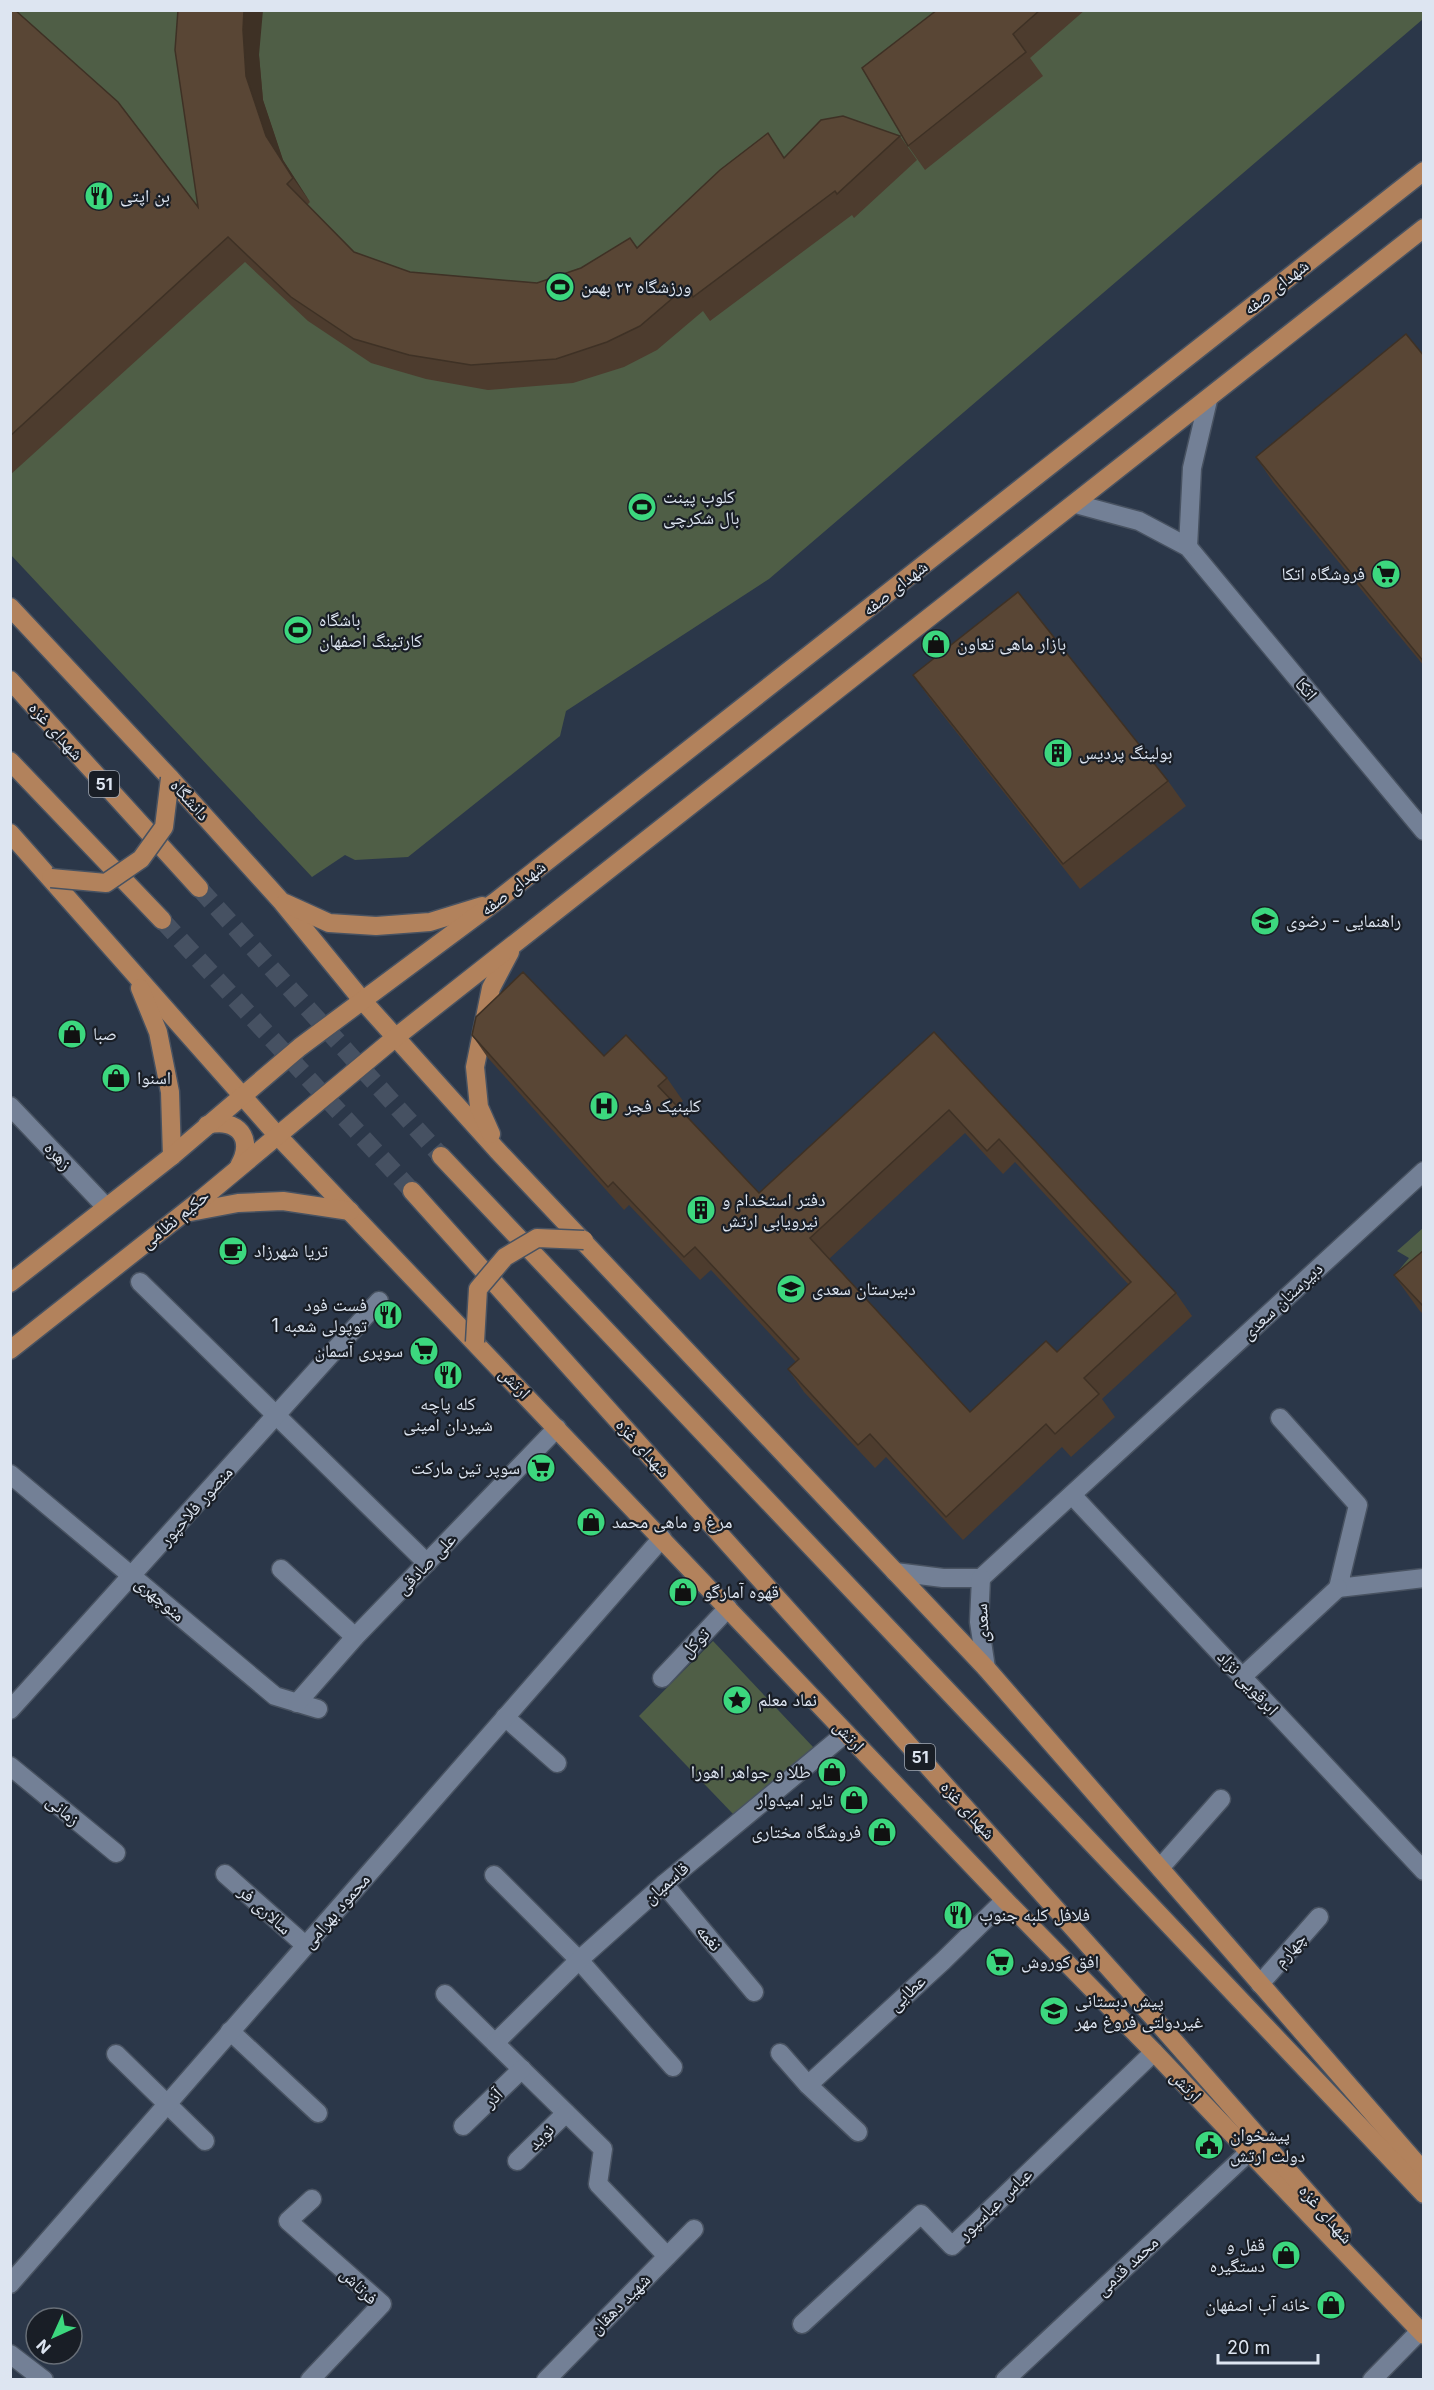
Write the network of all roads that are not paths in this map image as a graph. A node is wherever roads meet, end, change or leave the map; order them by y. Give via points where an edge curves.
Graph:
1 (1424, 171) edge
2 (1424, 228) edge
3 (1208, 400) junction
4 (1076, 504) junction
5 (1188, 547) junction
6 (10, 607) edge
7 (10, 680) edge
8 (10, 761) edge
9 (170, 778) junction
10 (1424, 831) edge
11 (10, 833) edge
12 (51, 878) junction
13 (199, 888) tunnel mouth
14 (282, 902) junction
15 (495, 902) junction
16 (162, 920) tunnel mouth
17 (515, 944) junction
18 (134, 973) junction
19 (362, 1000) junction
20 (396, 1037) junction
21 (242, 1096) junction
22 (10, 1106) edge
23 (207, 1125) junction
24 (277, 1135) junction
25 (497, 1150) junction
26 (172, 1156) junction
27 (441, 1156) tunnel mouth
28 (238, 1168) junction
29 (1424, 1171) edge
30 (412, 1191) tunnel mouth
31 (106, 1207) junction
32 (350, 1211) junction
33 (183, 1213) junction
34 (584, 1240) junction
35 (130, 1273) junction
36 (10, 1283) edge
37 (379, 1301) dead end
38 (476, 1342) junction
39 (10, 1350) edge
40 (277, 1416) junction
41 (1280, 1418) dead end
42 (557, 1428) junction
43 (10, 1474) edge
44 (1072, 1495) junction
45 (662, 1538) junction
46 (427, 1563) junction
47 (281, 1569) dead end
48 (895, 1572) junction
49 (132, 1576) junction
50 (981, 1578) junction
51 (1424, 1578) edge
52 (1338, 1588) junction
53 (728, 1608) junction
54 (355, 1637) junction
55 (986, 1668) junction
56 (1242, 1677) junction
57 (662, 1678) dead end
58 (297, 1703) junction
59 (318, 1709) dead end
60 (10, 1710) edge
61 (505, 1717) junction
62 (846, 1732) junction
63 (557, 1763) dead end
64 (10, 1766) edge
65 (1221, 1799) dead end
66 (116, 1854) dead end
67 (1160, 1868) junction
68 (1424, 1871) edge
69 (225, 1874) dead end
70 (494, 1875) dead end
71 (664, 1884) junction
72 (1005, 1900) junction
73 (1319, 1917) dead end
74 (305, 1945) junction
75 (579, 1960) junction
76 (1260, 1984) junction
77 (754, 1992) dead end
78 (445, 1994) dead end
79 (230, 2031) junction
80 (495, 2043) junction
81 (1154, 2052) junction
82 (780, 2053) dead end
83 (116, 2054) dead end
84 (673, 2067) dead end
85 (522, 2069) junction
86 (808, 2085) junction
87 (167, 2103) junction
88 (318, 2113) dead end
89 (566, 2113) junction
90 (463, 2126) dead end
91 (858, 2132) dead end
92 (205, 2141) dead end
93 (1250, 2152) junction
94 (517, 2161) dead end
95 (1424, 2172) edge
96 (1424, 2194) edge
97 (312, 2199) dead end
98 (694, 2229) dead end
99 (668, 2256) junction
100 (10, 2284) edge
101 (802, 2324) dead end
102 (1422, 2330) edge
103 (10, 2354) edge
104 (44, 2379) edge
105 (310, 2379) edge
106 (546, 2379) edge
107 (1005, 2379) edge
108 (1372, 2379) edge

1 - 15 main road, شهدای صفه
2 - 3 main road
3 - 4 main road
3 - 5 street via 1192,468
4 - 5 street via 1140,521
4 - 17 main road
5 - 10 street, اتکا
6 - 9 main road, دانشگاه
7 - 13 main road, شهدای غزه / 51
8 - 16 main road
9 - 12 main road, bridge via 164,827 141,860 106,883
9 - 14 main road, دانشگاه
11 - 12 main road
12 - 18 main road
14 - 15 main road via 329,923 375,926 430,922
14 - 19 main road, دانشگاه
15 - 19 main road, شهدای صفه
17 - 20 main road
17 - 25 main road via 491,988 475,1067 479,1107
18 - 21 main road
18 - 26 main road via 158,1032 170,1092
19 - 20 main road, دانشگاه
19 - 21 main road, شهدای صفه
20 - 24 main road, حکیم نظامی
20 - 25 main road
21 - 23 main road
21 - 24 main road, ارتش
22 - 31 street, زهره
23 - 26 main road
23 - 28 main road via 232,1124 241,1133 246,1144 245,1156
24 - 28 main road, حکیم نظامی
24 - 32 main road, ارتش
25 - 34 main road
26 - 31 main road
27 - 96 main road
28 - 33 main road, حکیم نظامی
29 - 44 street, دبیرستان سعدی
30 - 102 main road, شهدای غزه / 51 via 1152,2016
31 - 36 main road
32 - 33 main road via 283,1201 238,1203
32 - 38 main road, ارتش
33 - 35 main road, حکیم نظامی
34 - 38 main road, bridge via 537,1238 505,1257 478,1289
34 - 48 main road
35 - 39 main road, حکیم نظامی
35 - 40 street
37 - 40 street, منصور فلاحپور
38 - 42 main road, ارتش
40 - 46 street
40 - 49 street, منصور فلاحپور
41 - 52 street via 1358,1505
42 - 45 main road, ارتش
42 - 46 street, علی صادقی
43 - 49 street, منوچهری
44 - 50 street, دبیرستان سعدی
44 - 56 street, ابرقویی نژاد
45 - 53 main road, ارتش
45 - 61 street, محمود بهرامی
46 - 54 street, علی صادقی
47 - 54 street
48 - 50 street
48 - 55 main road
49 - 58 street, منوچهری via 275,1696
49 - 60 street, منصور فلاحپور
50 - 55 street, سعدی via 979,1623
51 - 52 street
52 - 56 street
53 - 57 street, توکل
53 - 62 main road, ارتش
54 - 58 street, علی صادقی
55 - 67 main road
56 - 68 street, ابرقویی نژاد
58 - 59 street, منوچهری
61 - 63 street
61 - 74 street, محمود بهرامی
62 - 71 street, قاسمیان
62 - 72 main road, ارتش
64 - 66 street, زمانی
65 - 67 street
67 - 76 main road
69 - 74 street, سالاری فر
70 - 75 street
71 - 75 street, قاسمیان
71 - 77 street, نغمه
72 - 81 main road, ارتش
72 - 86 street, عطایی
73 - 76 street, چهارم
74 - 79 street, محمود بهرامی
75 - 80 street, قاسمیان
75 - 84 street
76 - 95 main road
78 - 80 street
79 - 87 street, محمود بهرامی
79 - 88 street
80 - 85 street
81 - 93 main road, ارتش
81 - 101 street, عباس عباسپور via 952,2246 921,2214
82 - 86 street
83 - 87 street
85 - 89 street
85 - 90 street, آذر
86 - 91 street
87 - 92 street
87 - 100 street, محمود بهرامی
89 - 94 street, نوید
89 - 99 street via 603,2149 597,2184
93 - 102 main road, ارتش
93 - 107 street, محمد قدمی
97 - 105 street, فرتاش via 288,2221 382,2304
98 - 99 street, شهید دهقان
99 - 106 street, شهید دهقان
102 - 108 street
103 - 104 street

